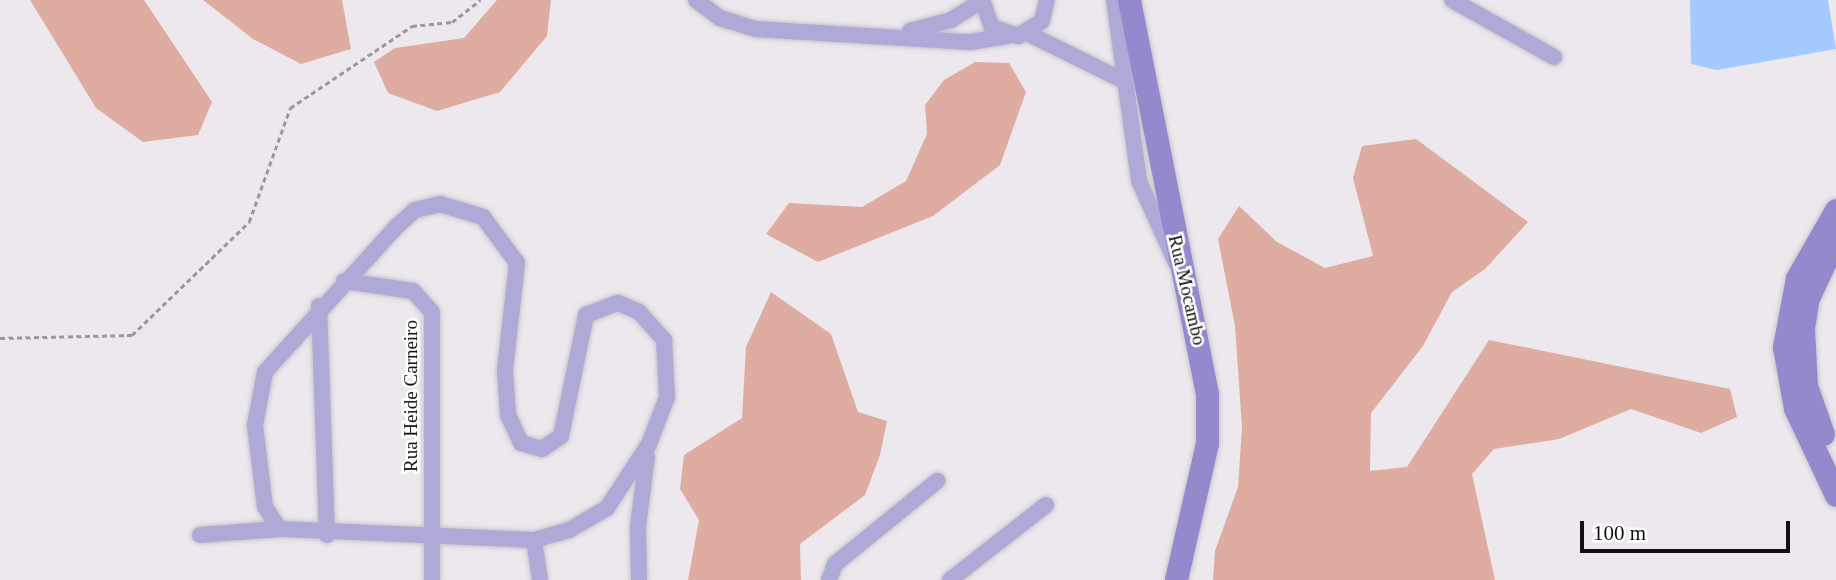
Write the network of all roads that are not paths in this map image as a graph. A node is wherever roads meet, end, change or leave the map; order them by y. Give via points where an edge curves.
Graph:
1 (696, 0) edge
2 (982, 0) edge
3 (1046, 0) edge
4 (1114, 0) edge
5 (1129, 0) edge
6 (1452, 0) edge
7 (897, 33) junction
8 (1027, 33) junction
9 (1009, 36) junction
10 (1554, 57) dead end
11 (1120, 79) junction
12 (1836, 210) edge
13 (1836, 238) edge
14 (1183, 275) junction
15 (344, 281) junction
16 (319, 306) junction
17 (649, 444) junction
18 (1836, 459) edge
19 (937, 481) dead end
20 (1836, 495) edge
21 (1046, 505) dead end
22 (279, 529) junction
23 (431, 533) junction
24 (200, 535) dead end
25 (327, 535) junction
26 (534, 540) junction
27 (432, 580) edge
28 (540, 580) edge
29 (639, 580) edge
30 (829, 580) edge
31 (950, 580) edge
32 (1176, 580) edge

1 - 7 street via 743,27
2 - 7 street via 934,26
2 - 9 street via 986,20
3 - 8 street via 1042,21
4 - 11 street
5 - 14 main road, Rua Mocambo
6 - 10 street
7 - 9 street via 970,42
8 - 9 street
8 - 11 street
11 - 14 street via 1147,210
12 - 20 main road via 1797,278 1784,347 1795,408
13 - 18 main road via 1808,298 1801,357 1813,409
14 - 32 main road, Rua Mocambo via 1204,369 1207,443
15 - 16 street
15 - 17 street via 415,210 440,204 482,217 517,263 505,370 515,435 534,449 561,436 586,315 618,303 639,312 664,340 667,397
15 - 23 street, Rua Heide Carneiro via 413,290 432,312
16 - 22 street via 280,350 260,391 255,425 265,507
16 - 25 street
17 - 26 street via 607,508 569,530
17 - 29 street via 638,526
19 - 30 street via 835,564
21 - 31 street
22 - 24 street
22 - 25 street
23 - 25 street
23 - 26 street
23 - 27 street, Rua Heide Carneiro
26 - 28 street

